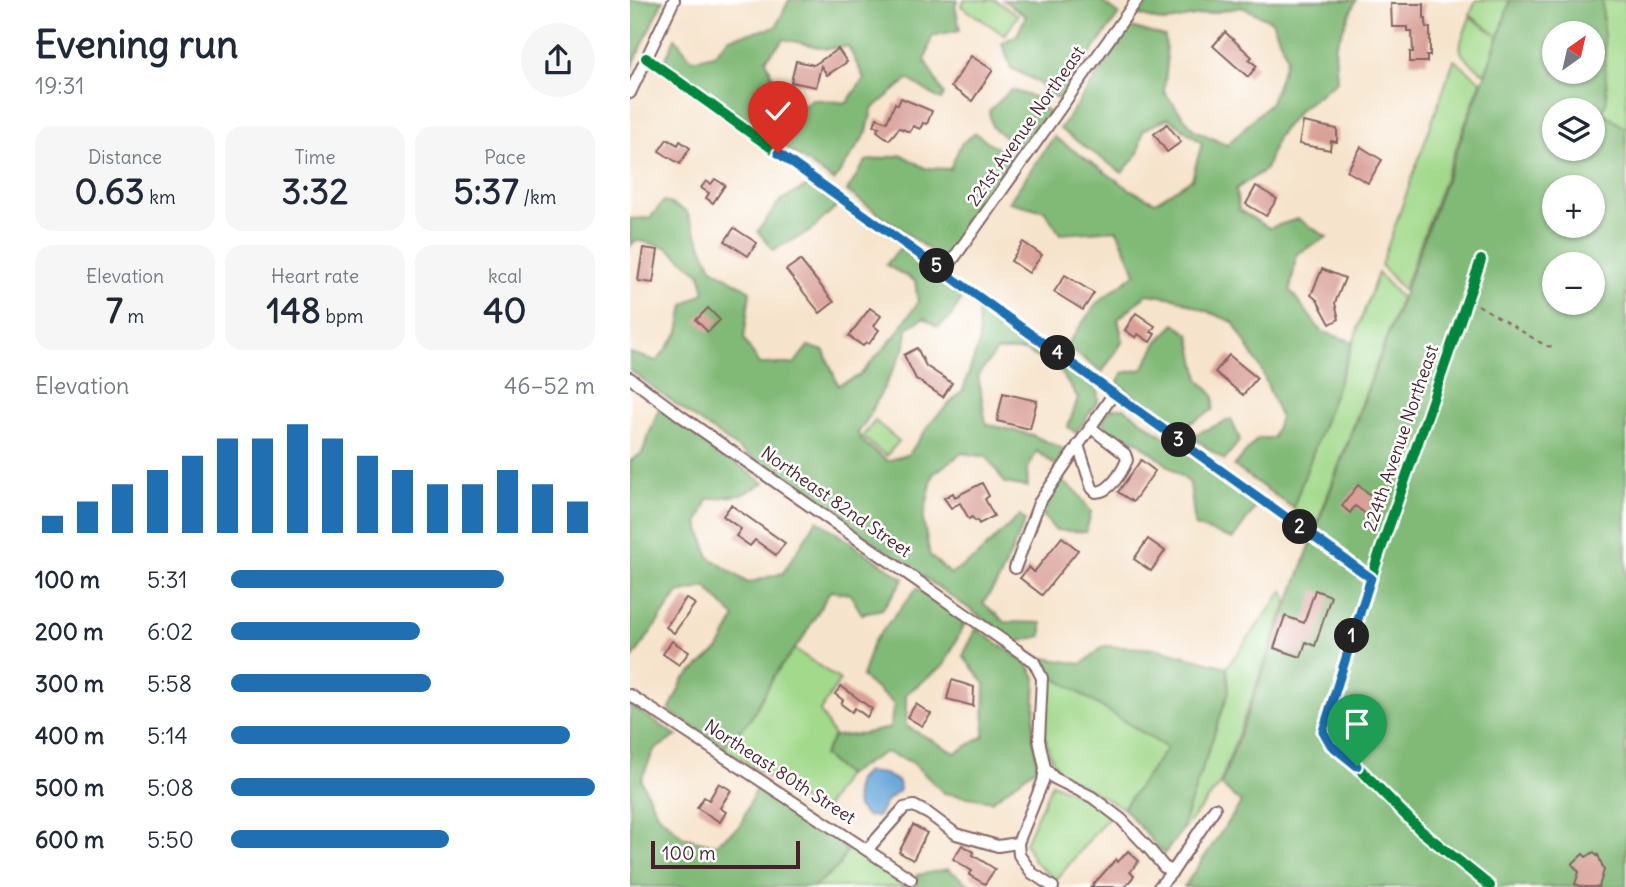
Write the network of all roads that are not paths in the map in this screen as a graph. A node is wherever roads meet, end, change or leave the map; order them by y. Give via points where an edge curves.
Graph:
1 (674, 0) edge
2 (1137, 0) edge
3 (646, 58) junction
4 (630, 93) edge
5 (1481, 260) dead end
6 (944, 272) junction
7 (630, 378) edge
8 (1114, 393) junction
9 (1090, 427) junction
10 (1078, 445) junction
11 (1015, 568) dead end
12 (1371, 578) junction
13 (630, 695) edge
14 (1045, 768) junction
15 (1215, 807) dead end
16 (1018, 843) junction
17 (867, 850) junction
18 (1173, 871) junction
19 (911, 879) dead end
20 (1490, 886) edge
21 (1054, 887) edge
22 (1159, 887) edge

1 - 3 street
2 - 6 street, 221st Avenue Northeast
3 - 4 street
3 - 6 street
5 - 12 street, 224th Avenue Northeast
6 - 8 street
7 - 14 street, Northeast 82nd Street via 1034,662 1042,678 1039,740
8 - 9 street
8 - 12 street
9 - 10 street
9 - 10 street via 1127,460 1102,492 1093,488
10 - 11 street via 1039,503
12 - 20 street, 224th Avenue Northeast via 1323,731 1331,745 1420,830
13 - 17 street, Northeast 80th Street
14 - 16 street
14 - 18 street via 1121,819 1164,867
15 - 18 street
16 - 17 street via 998,846 956,834 914,806 904,808
16 - 21 street via 1019,855 1032,873
17 - 19 street, Northeast 80th Street
18 - 22 street

